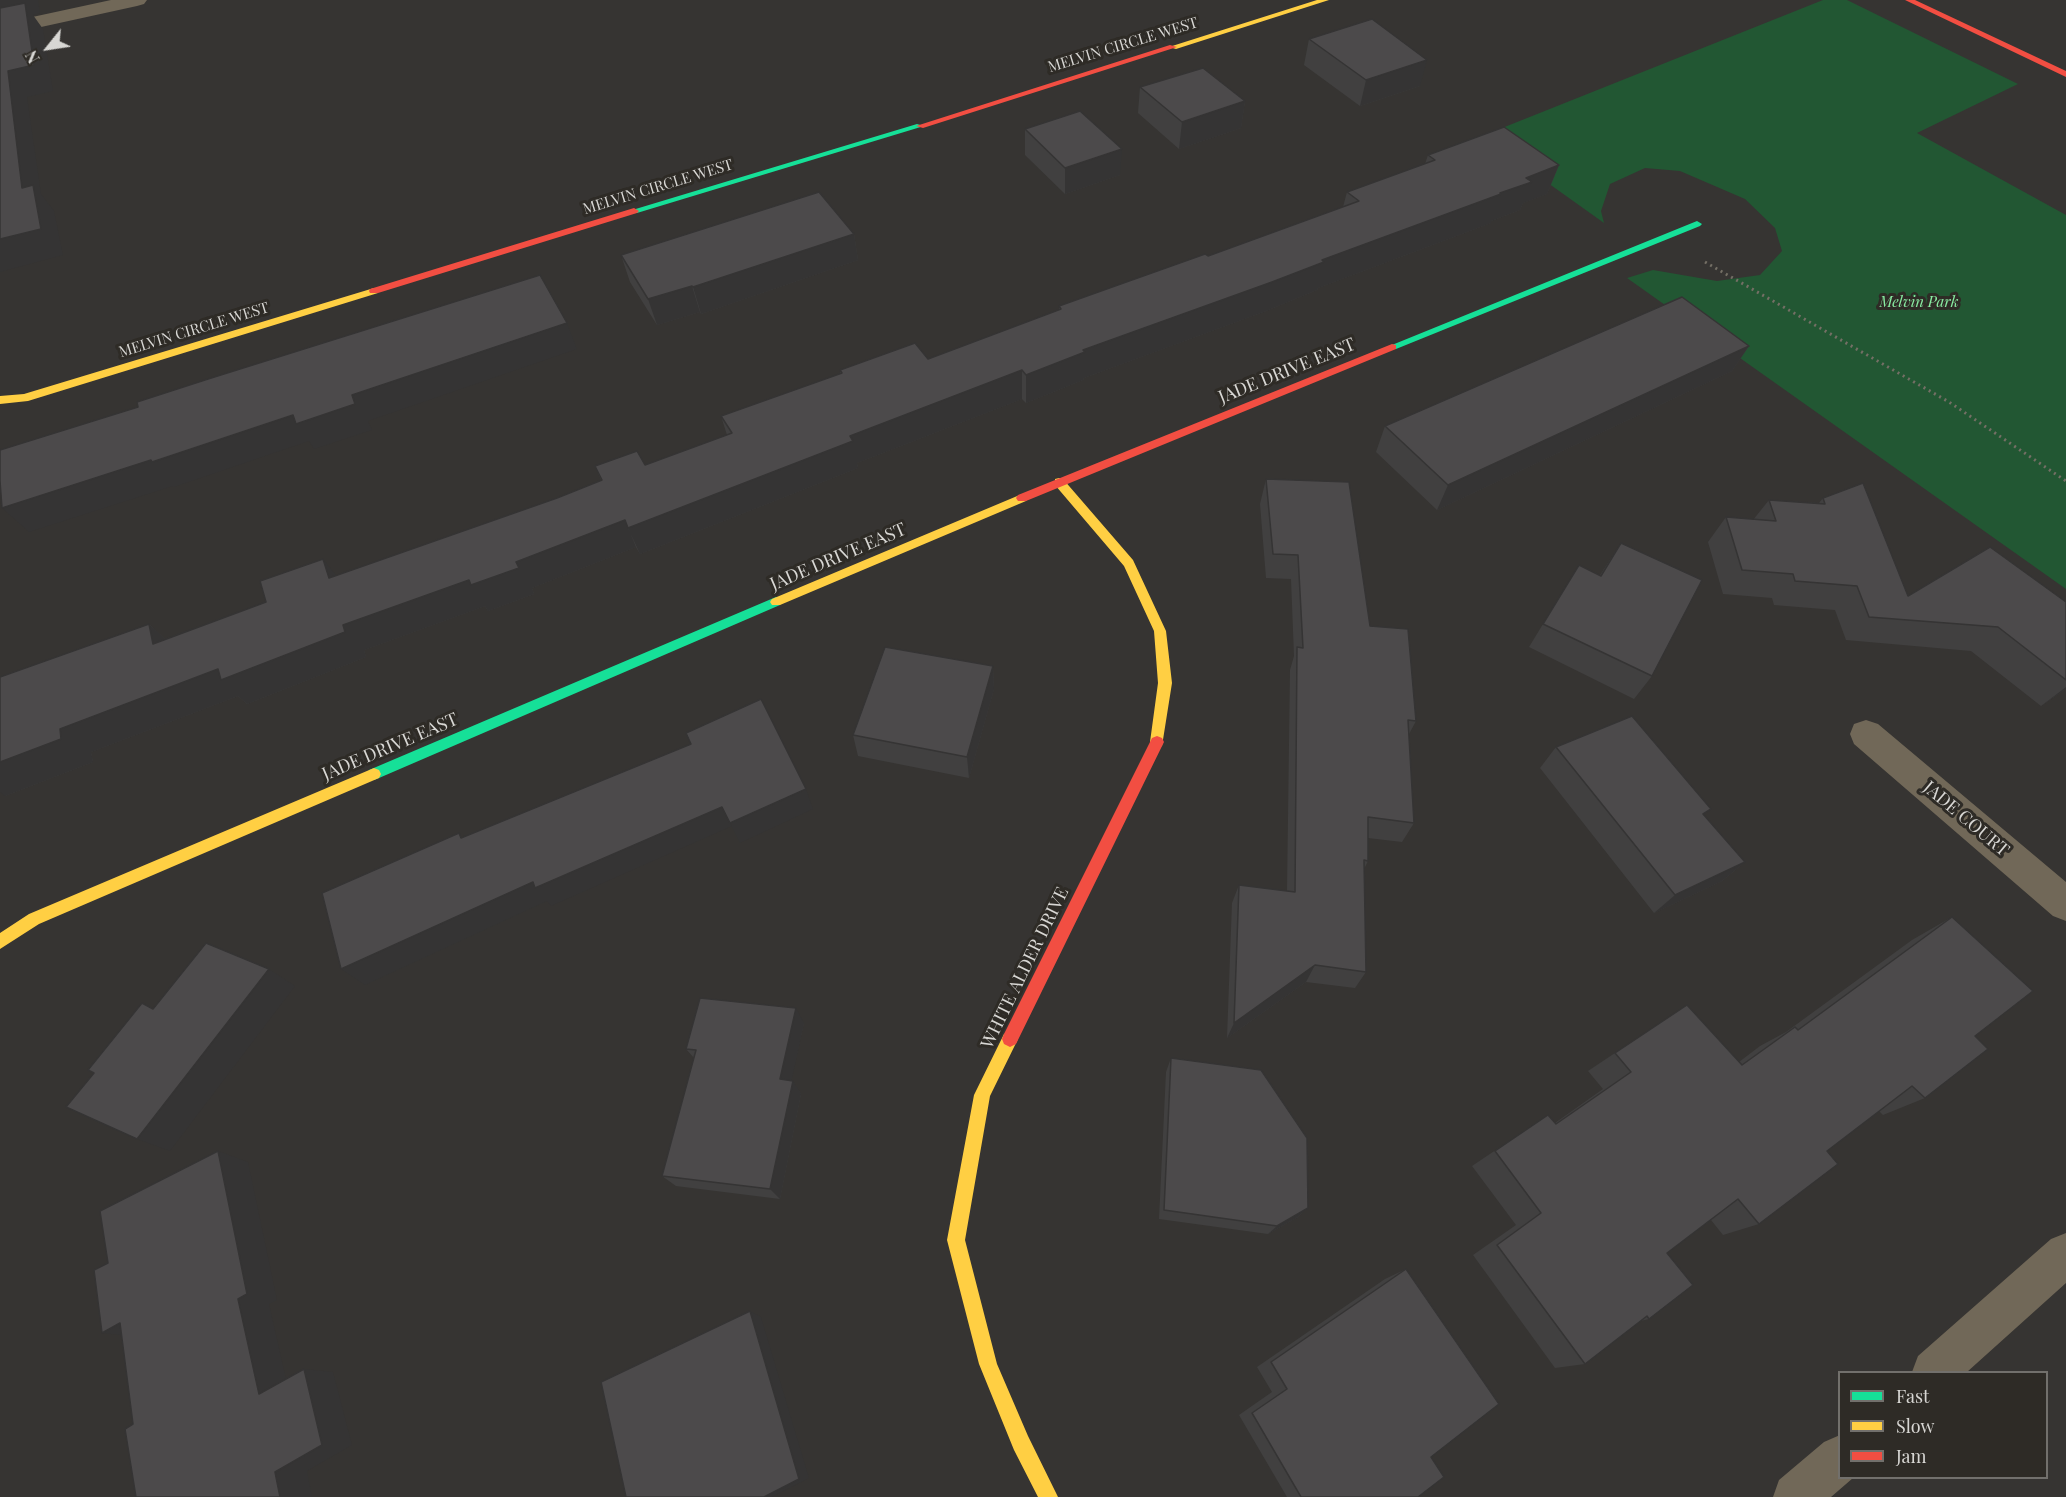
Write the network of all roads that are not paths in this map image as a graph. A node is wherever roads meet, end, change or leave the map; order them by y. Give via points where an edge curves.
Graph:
1 (137, 0) edge
2 (1325, 0) edge
3 (1909, 0) edge
4 (0, 30) edge
5 (2066, 74) edge
6 (1697, 224) dead end
7 (0, 400) edge
8 (1059, 482) junction
9 (1866, 735) dead end
10 (2066, 904) edge
11 (0, 942) edge
12 (2066, 1254) edge
13 (1935, 1371) edge
14 (1838, 1459) edge
15 (1048, 1497) edge
16 (1796, 1497) edge

1 - 4 street
2 - 7 street, MELVIN CIRCLE WEST via 24,399
3 - 5 street
6 - 8 street, JADE DRIVE EAST
8 - 11 street, JADE DRIVE EAST via 45,915
8 - 15 street, WHITE ALDER DRIVE via 1129,563 1160,631 1165,683 1159,737 982,1095 956,1240 988,1364
9 - 10 street, JADE COURT
12 - 13 street
14 - 16 street

